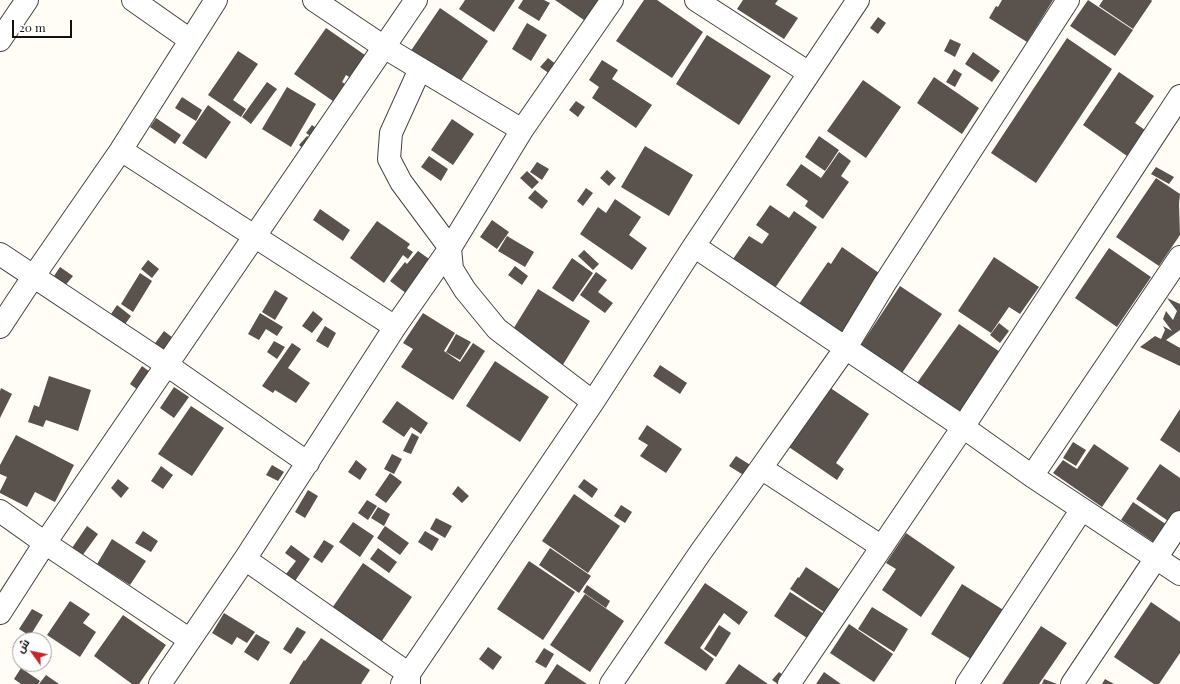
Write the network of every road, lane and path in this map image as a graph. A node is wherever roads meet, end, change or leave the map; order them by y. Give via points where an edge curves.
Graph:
1 (27, 0) edge
2 (133, 0) edge
3 (216, 0) edge
4 (314, 0) edge
5 (416, 0) edge
6 (612, 0) edge
7 (696, 0) edge
8 (858, 0) edge
9 (1068, 0) edge
10 (0, 40) edge
11 (190, 40) junction
12 (384, 47) junction
13 (420, 69) junction
14 (809, 73) junction
15 (1180, 96) edge
16 (522, 130) junction
17 (121, 150) junction
18 (255, 238) junction
19 (694, 246) junction
20 (450, 248) junction
21 (0, 254) edge
22 (1180, 257) edge
23 (33, 277) junction
24 (0, 327) edge
25 (395, 327) junction
26 (845, 348) junction
27 (167, 365) junction
28 (593, 402) junction
29 (963, 427) junction
30 (308, 463) junction
31 (762, 468) junction
32 (1032, 476) junction
33 (1082, 509) junction
34 (0, 512) edge
35 (1180, 522) edge
36 (45, 543) junction
37 (882, 547) junction
38 (1156, 558) junction
39 (245, 559) junction
40 (1180, 574) edge
41 (0, 612) edge
42 (190, 640) junction
43 (407, 681) edge
44 (160, 684) edge
45 (611, 684) edge
46 (789, 684) edge
47 (967, 684) edge
48 (1072, 684) edge

1 - 10 street
2 - 11 street
3 - 11 street
4 - 12 street
5 - 12 street
6 - 16 street
7 - 14 street
8 - 14 street
9 - 26 street
11 - 17 street
12 - 13 street
12 - 18 street
13 - 16 street
13 - 20 street via 390,133 389,160 401,182
14 - 19 street
15 - 29 street
16 - 20 street
17 - 18 street
17 - 23 street
18 - 25 street
18 - 27 street
19 - 26 street
19 - 28 street
20 - 25 street
20 - 28 street via 452,269 465,290 497,329
21 - 23 street
22 - 32 street
23 - 24 street
23 - 27 street
25 - 30 street
26 - 29 street
26 - 31 street
27 - 30 street
27 - 36 street
28 - 43 street
29 - 32 street
29 - 37 street
30 - 39 street
31 - 37 street
31 - 45 street via 700,553
32 - 33 street
33 - 38 street
33 - 47 street
34 - 36 street
35 - 38 street
36 - 41 street
36 - 42 street
37 - 46 street
38 - 40 street
38 - 48 street
39 - 42 street
39 - 43 street
42 - 44 street

